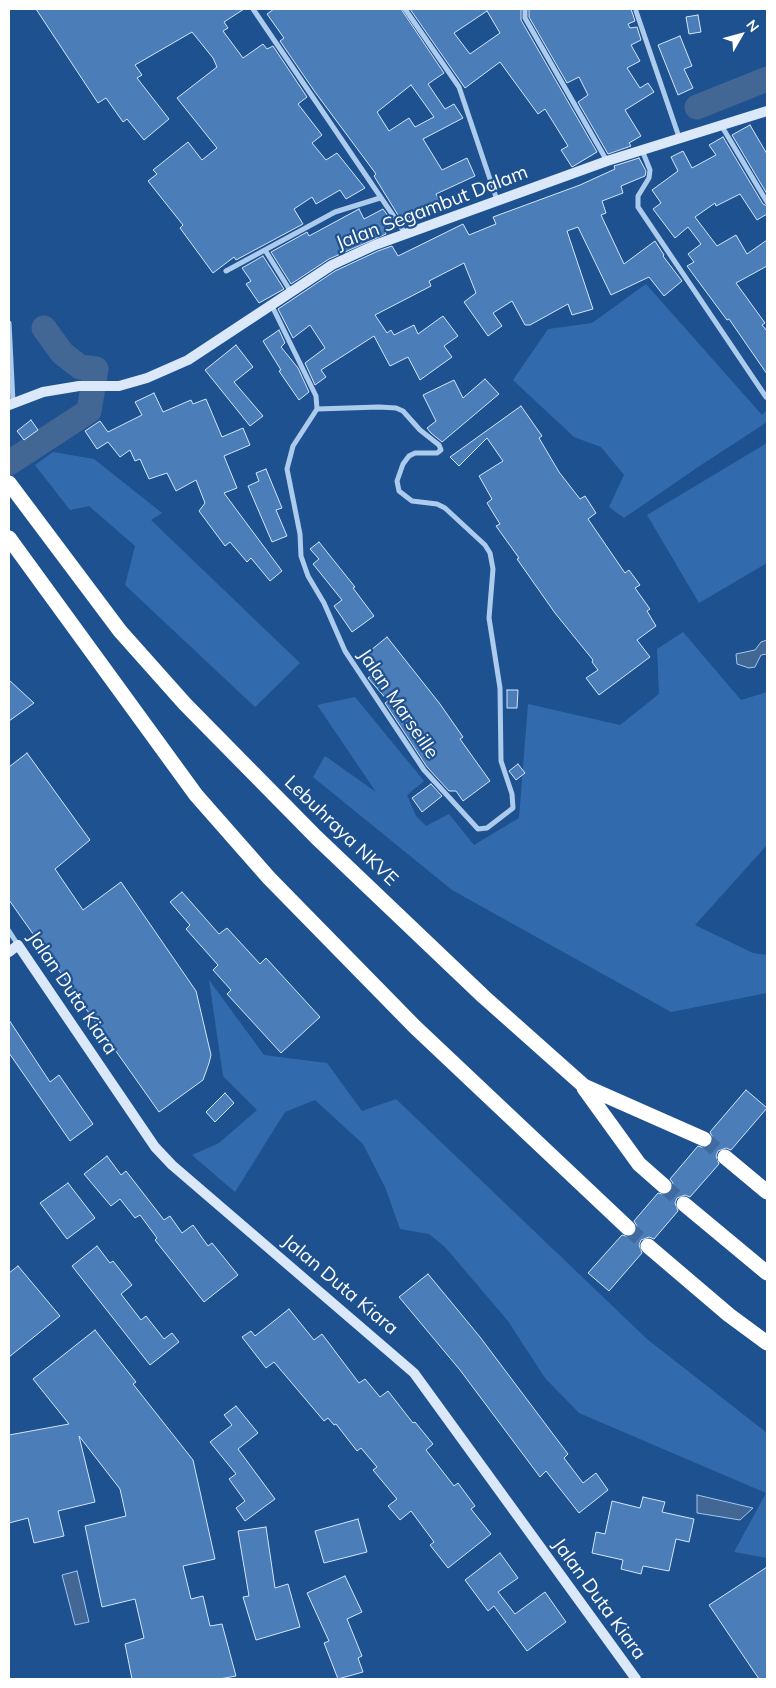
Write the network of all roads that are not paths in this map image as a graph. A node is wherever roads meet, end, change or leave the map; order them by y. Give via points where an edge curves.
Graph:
1 (253, 9) edge
2 (405, 9) edge
3 (526, 9) edge
4 (636, 11) dead end
5 (767, 111) edge
6 (721, 125) junction
7 (679, 137) junction
8 (642, 150) junction
9 (607, 161) junction
10 (380, 198) junction
11 (497, 200) junction
12 (767, 202) edge
13 (405, 233) junction
14 (265, 250) junction
15 (226, 271) dead end
16 (291, 292) junction
17 (272, 306) junction
18 (9, 323) edge
19 (766, 397) edge
20 (11, 404) edge
21 (317, 409) junction
22 (9, 483) edge
23 (9, 538) edge
24 (9, 931) edge
25 (18, 945) junction
26 (9, 952) edge
27 (584, 1086) junction
28 (704, 1139) tunnel mouth
29 (725, 1157) tunnel mouth
30 (664, 1186) tunnel mouth
31 (767, 1192) edge
32 (684, 1204) tunnel mouth
33 (628, 1228) tunnel mouth
34 (648, 1246) tunnel mouth
35 (767, 1273) edge
36 (767, 1343) edge
37 (636, 1679) edge

1 - 10 street
2 - 11 street via 459,87
3 - 9 street via 525,18
4 - 7 street
5 - 6 main road, Jalan Segambut Dalam
6 - 7 main road, Jalan Segambut Dalam
6 - 12 street
7 - 8 main road, Jalan Segambut Dalam
8 - 9 main road, Jalan Segambut Dalam
8 - 19 street via 650,170 638,196 638,207
9 - 11 main road, Jalan Segambut Dalam
10 - 13 street
10 - 14 street via 335,212
11 - 13 main road, Jalan Segambut Dalam
13 - 16 main road, Jalan Segambut Dalam via 332,266
14 - 15 street
14 - 16 street
16 - 17 main road, Jalan Segambut Dalam
17 - 20 main road, Jalan Segambut Dalam via 188,360 147,378 119,386 79,386 43,392
17 - 21 street via 313,389
18 - 20 street
21 - 21 street, Jalan Marseille via 293,446 287,470 308,576 345,651 418,762 478,829 486,828 513,808 501,761 500,688 489,618 493,569 490,553 445,508 412,501 399,491 397,481 403,464 410,456 437,453 441,448 403,411 379,407
22 - 27 highway, Lebuhraya NKVE via 120,631 185,704 316,837 484,997
23 - 33 highway via 196,795 269,878 415,1028
24 - 25 street, Jalan Duta Kiara
25 - 26 main road
25 - 37 main road, Jalan Duta Kiara via 155,1147 414,1373
27 - 28 highway, Lebuhraya NKVE
27 - 30 highway via 638,1164
29 - 31 highway
32 - 35 highway
34 - 36 highway via 729,1316

